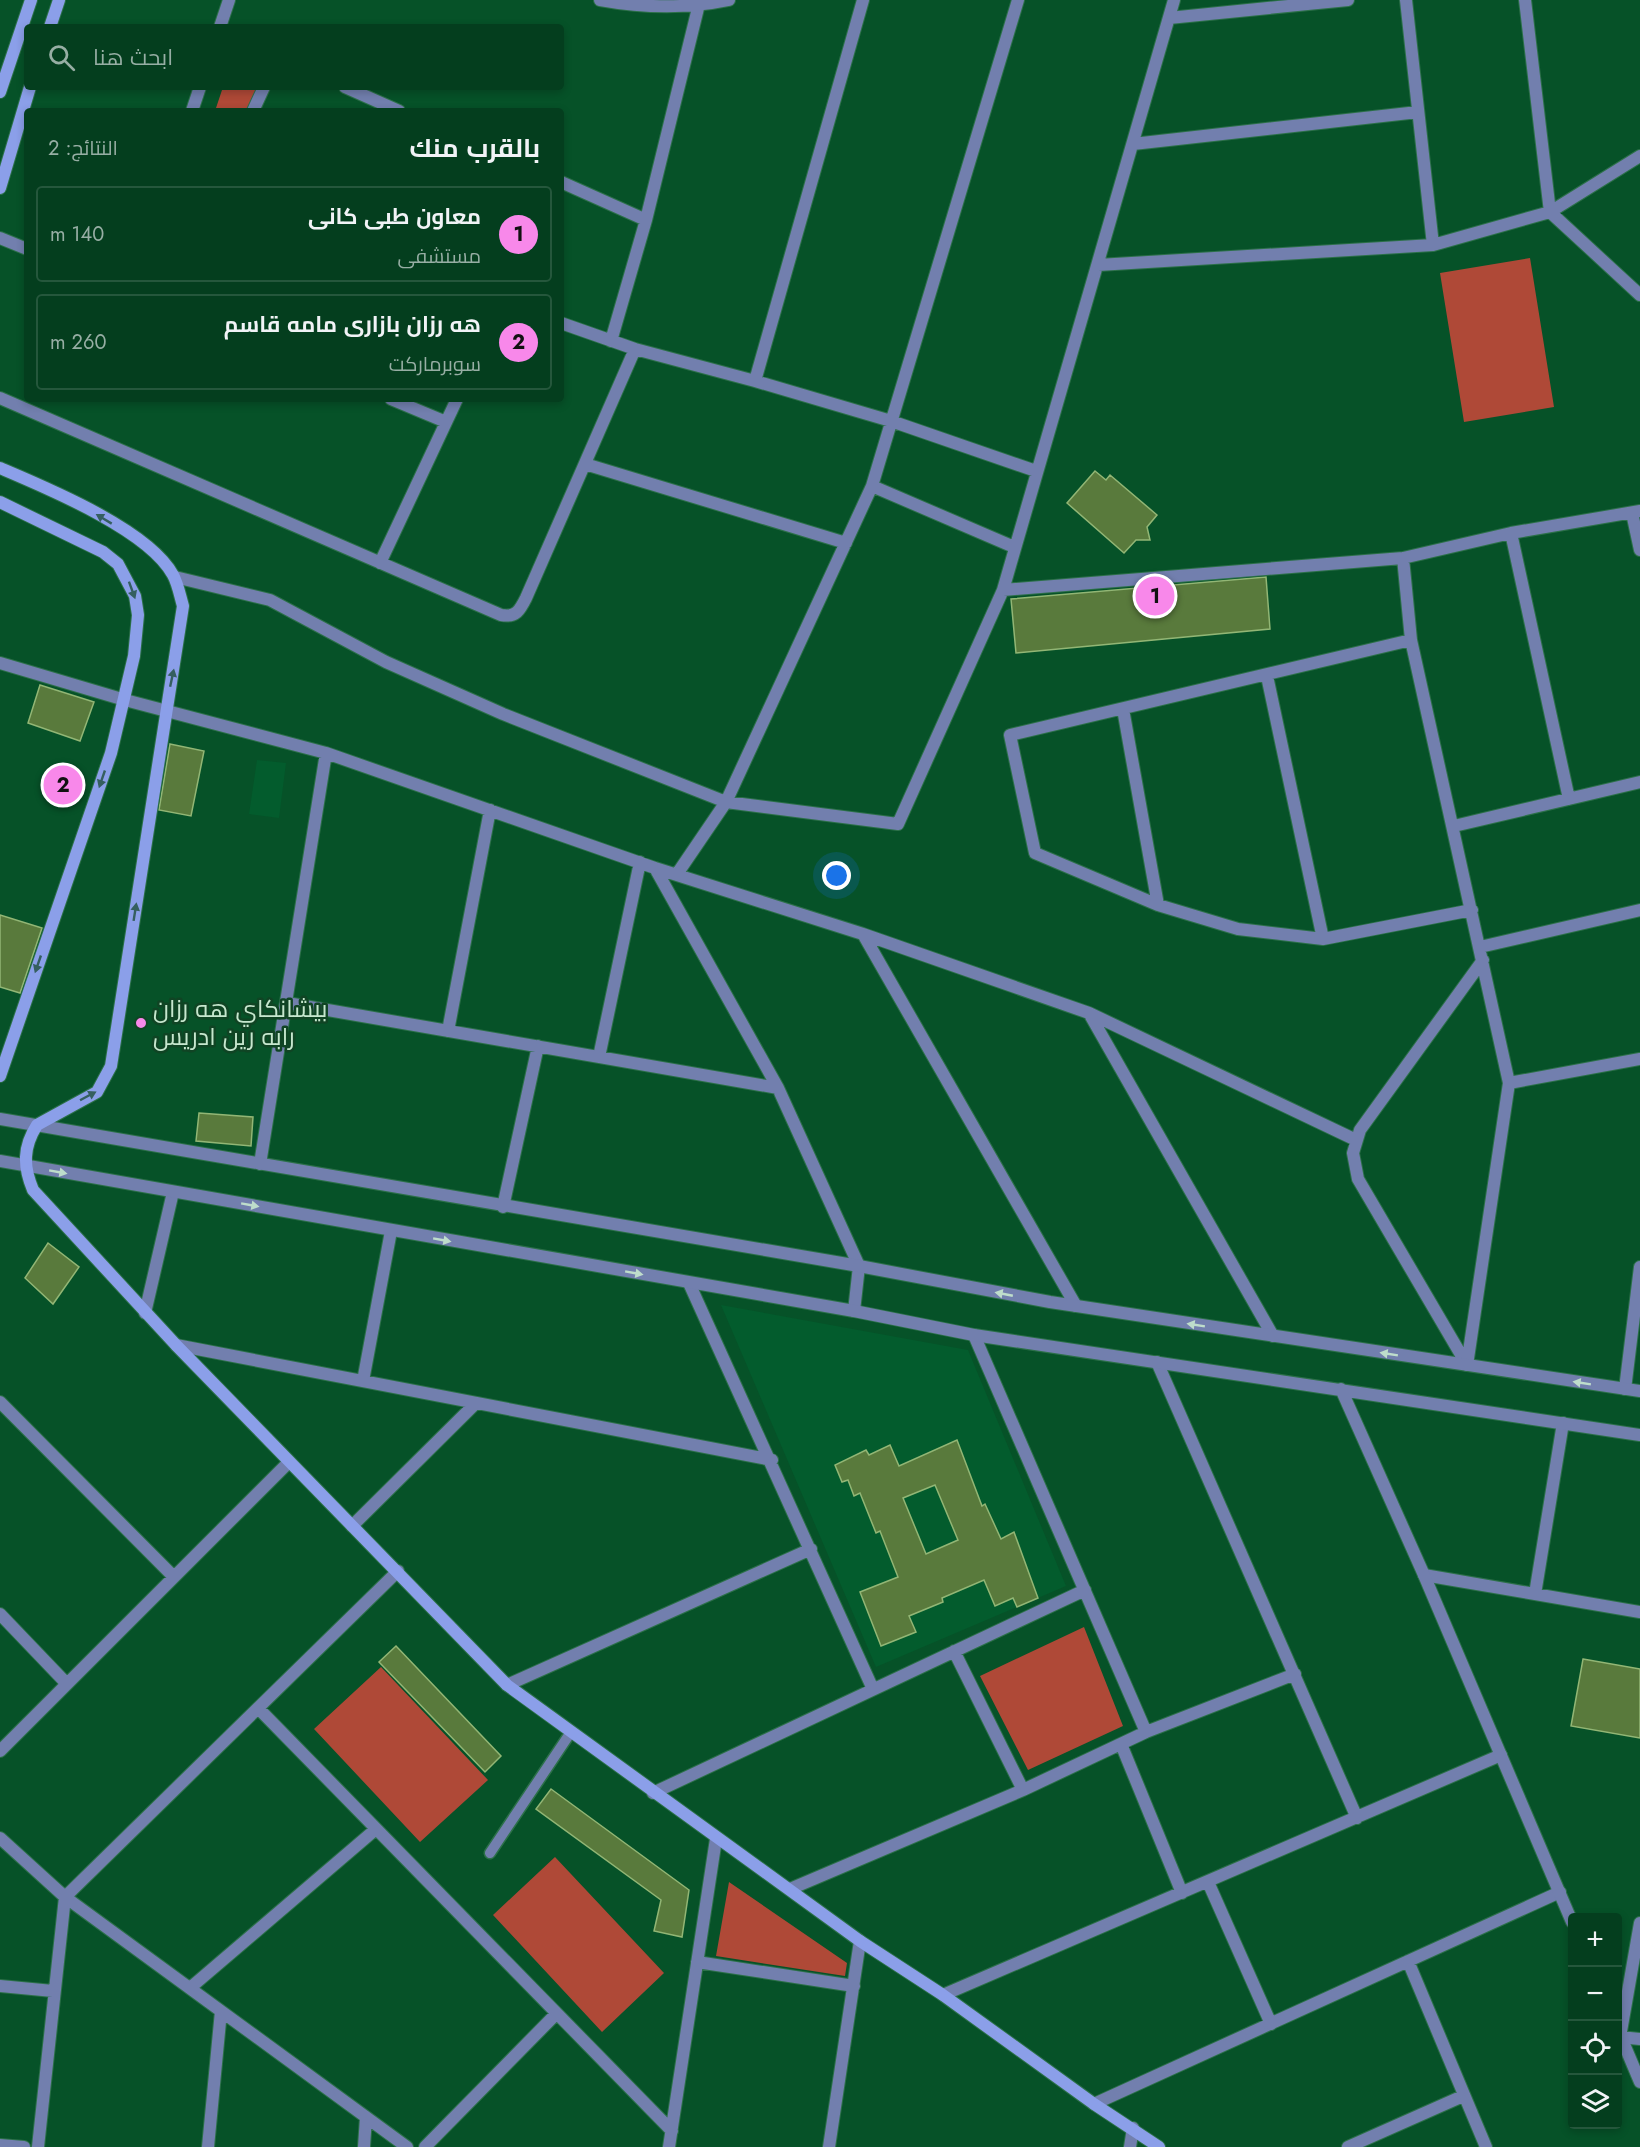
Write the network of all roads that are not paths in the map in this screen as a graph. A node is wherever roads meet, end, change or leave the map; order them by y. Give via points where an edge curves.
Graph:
1 (31, 0) edge
2 (59, 0) edge
3 (229, 0) edge
4 (600, 0) edge
5 (729, 0) edge
6 (863, 0) edge
7 (1018, 0) edge
8 (1174, 0) edge
9 (1348, 0) edge
10 (1406, 0) edge
11 (1524, 0) edge
12 (700, 3) edge
13 (1169, 18) junction
14 (51, 24) edge
15 (221, 24) edge
16 (29, 90) edge
17 (199, 90) edge
18 (263, 90) edge
19 (352, 90) edge
20 (0, 92) edge
21 (193, 108) edge
22 (254, 108) edge
23 (392, 108) edge
24 (1418, 112) junction
25 (1133, 144) junction
26 (1640, 156) edge
27 (564, 183) edge
28 (0, 188) edge
29 (1550, 212) junction
30 (646, 220) junction
31 (0, 238) edge
32 (1432, 245) junction
33 (24, 248) edge
34 (1098, 265) junction
35 (1640, 295) edge
36 (564, 324) edge
37 (611, 341) junction
38 (635, 349) junction
39 (755, 381) junction
40 (0, 398) edge
41 (398, 402) edge
42 (455, 402) edge
43 (891, 421) junction
44 (446, 422) junction
45 (585, 464) junction
46 (0, 468) edge
47 (1036, 471) junction
48 (872, 486) junction
49 (0, 502) edge
50 (1636, 512) edge
51 (1511, 533) junction
52 (846, 543) junction
53 (1014, 547) junction
54 (1640, 550) edge
55 (1403, 558) junction
56 (380, 563) junction
57 (175, 576) junction
58 (1003, 590) junction
59 (1411, 640) junction
60 (0, 663) edge
61 (1267, 676) junction
62 (125, 700) junction
63 (167, 709) junction
64 (1123, 709) junction
65 (326, 753) junction
66 (1640, 783) edge
67 (1569, 799) junction
68 (726, 802) junction
69 (490, 810) junction
70 (1454, 826) junction
71 (640, 862) junction
72 (655, 868) junction
73 (677, 874) junction
74 (1158, 904) junction
75 (1472, 910) junction
76 (1640, 910) edge
77 (863, 934) junction
78 (1323, 939) junction
79 (1480, 947) junction
80 (1483, 960) junction
81 (286, 1003) junction
82 (1089, 1013) junction
83 (448, 1031) junction
84 (538, 1046) junction
85 (599, 1057) junction
86 (1640, 1059) edge
87 (0, 1076) edge
88 (1509, 1083) junction
89 (778, 1088) junction
90 (0, 1119) edge
91 (37, 1125) junction
92 (1356, 1140) junction
93 (0, 1161) edge
94 (260, 1164) junction
95 (24, 1166) junction
96 (173, 1192) junction
97 (503, 1207) junction
98 (391, 1231) junction
99 (859, 1266) junction
100 (1640, 1267) edge
101 (689, 1283) junction
102 (1076, 1306) junction
103 (854, 1311) junction
104 (146, 1313) junction
105 (974, 1335) junction
106 (1273, 1336) junction
107 (176, 1345) junction
108 (1157, 1362) junction
109 (1467, 1365) junction
110 (363, 1381) junction
111 (1341, 1389) junction
112 (1625, 1389) junction
113 (1640, 1391) edge
114 (0, 1402) edge
115 (476, 1403) junction
116 (1563, 1423) junction
117 (1640, 1435) edge
118 (772, 1460) junction
119 (289, 1462) junction
120 (352, 1526) junction
121 (811, 1549) junction
122 (398, 1571) junction
123 (1424, 1575) junction
124 (174, 1577) junction
125 (1084, 1590) junction
126 (1535, 1594) junction
127 (1640, 1612) edge
128 (0, 1614) edge
129 (954, 1651) junction
130 (1295, 1674) junction
131 (67, 1684) junction
132 (507, 1685) junction
133 (872, 1687) junction
134 (258, 1708) junction
135 (571, 1732) junction
136 (1146, 1732) junction
137 (1121, 1744) junction
138 (0, 1751) edge
139 (1501, 1755) junction
140 (1023, 1790) junction
141 (653, 1793) junction
142 (1357, 1818) junction
143 (376, 1829) junction
144 (0, 1838) edge
145 (716, 1839) junction
146 (490, 1853) dead end
147 (1208, 1882) junction
148 (790, 1889) junction
149 (1560, 1892) junction
150 (1182, 1893) junction
151 (65, 1897) junction
152 (1568, 1913) edge
153 (1640, 1923) edge
154 (860, 1941) junction
155 (1408, 1961) junction
156 (697, 1962) junction
157 (0, 1986) edge
158 (854, 1986) junction
159 (190, 1988) junction
160 (53, 1991) junction
161 (943, 1995) junction
162 (221, 2012) junction
163 (556, 2014) junction
164 (1621, 2021) edge
165 (1271, 2024) junction
166 (1622, 2035) edge
167 (1640, 2039) edge
168 (1622, 2041) edge
169 (1640, 2082) edge
170 (1463, 2096) junction
171 (1094, 2104) junction
172 (366, 2117) junction
173 (1133, 2128) junction
174 (672, 2131) junction
175 (0, 2145) edge
176 (24, 2147) edge
177 (38, 2147) edge
178 (208, 2147) edge
179 (364, 2147) edge
180 (407, 2147) edge
181 (425, 2147) edge
182 (669, 2147) edge
183 (830, 2147) edge
184 (1130, 2147) edge
185 (1159, 2147) edge
186 (1348, 2147) edge
187 (1486, 2147) edge

1 - 20 main road
2 - 14 main road
3 - 15 street
4 - 12 street via 662,8
5 - 12 street
6 - 39 street
7 - 43 street
8 - 13 street
9 - 13 street
10 - 24 street
11 - 29 street
12 - 30 street
13 - 25 street
16 - 28 main road
17 - 21 street
18 - 22 street
19 - 23 street
24 - 25 street
24 - 32 street
25 - 34 street
26 - 29 street
27 - 30 street
29 - 32 street
29 - 35 street
30 - 37 street
31 - 33 street
32 - 34 street
34 - 47 street
36 - 37 street
37 - 38 street
38 - 39 street
38 - 45 street
39 - 43 street
40 - 56 street
41 - 44 street
42 - 44 street
43 - 47 street
43 - 48 street
44 - 56 street
45 - 52 street
45 - 56 street via 516,614 501,615
57 -> 46 main road via 153,550 131,535 91,511
47 - 53 street
48 - 52 street
48 - 53 street
49 -> 62 main road via 104,552 128,579 138,615
50 - 51 street
50 - 54 street
51 - 55 street
51 - 67 street
52 - 68 street
53 - 58 street
55 - 58 street
55 - 59 street
63 -> 57 main road via 183,606
57 - 68 street via 270,600 439,686
58 - 68 street via 898,824
59 - 61 street
59 - 70 street
60 - 62 street
61 - 64 street
61 - 78 street
62 - 63 street
62 -> 87 main road via 111,753
63 - 65 street
91 -> 63 main road via 96,1092 111,1066
64 - 74 street
64 - 74 street via 1010,735 1035,853
65 - 69 street
65 - 81 street
66 - 67 street
67 - 70 street
68 - 73 street
69 - 71 street
69 - 83 street
70 - 75 street
71 - 72 street
71 - 85 street
72 - 73 street
72 - 89 street
73 - 77 street
74 - 78 street via 1238,929
75 - 78 street
75 - 79 street
76 - 79 street
77 - 82 street
77 - 102 street
79 - 80 street
80 - 88 street
80 - 92 street
81 - 83 street
81 - 94 street
82 - 92 street
82 - 106 street
83 - 84 street
84 - 85 street
84 - 97 street
85 - 89 street
86 - 88 street
88 - 109 street
89 - 99 street
90 - 91 street
91 - 94 street
91 - 95 main road via 27,1145
92 - 109 street via 1354,1166 1358,1179
93 - 95 street
94 - 97 street
95 -> 96 street
95 - 104 main road via 38,1197
96 -> 98 street
96 - 104 street
97 - 99 street
98 -> 101 street
98 - 110 street
102 -> 99 street
99 - 103 street
100 - 112 street
101 - 103 street
101 - 118 street
106 -> 102 street
103 - 105 street
104 - 107 main road
105 - 108 street
105 - 125 street
109 -> 106 street
107 - 110 street
107 - 119 main road
108 - 111 street
108 - 130 street
112 -> 109 street
110 - 115 street
111 - 116 street
111 - 123 street
112 - 113 street
114 - 124 street
115 - 118 street
115 - 120 street
116 - 117 street
116 - 126 street
118 - 121 street
119 - 120 main road
119 - 124 street
120 - 122 main road
121 - 132 street
121 - 133 street
122 - 132 main road
122 - 134 street
123 - 126 street
123 - 139 street
124 - 131 street
125 - 129 street
125 - 136 street
126 - 127 street
128 - 131 street
129 - 133 street
129 - 140 street
130 - 136 street
130 - 142 street
131 - 138 street
132 - 135 main road
133 - 141 street
134 - 143 street
134 - 151 street
135 - 141 main road
135 - 146 lane
136 - 137 street
137 - 140 street
137 - 150 street
139 - 142 street
139 - 149 street
140 - 148 street
141 - 145 main road
142 - 147 street
143 - 159 street
143 - 163 street
144 - 151 street
145 - 148 main road
145 - 156 street
147 - 150 street
147 - 165 street
148 - 154 main road
149 - 152 street
149 - 155 street
150 - 161 street
151 - 159 street
151 - 160 street
153 - 164 street
154 - 158 street
154 - 161 main road
155 - 165 street
155 - 170 street
156 - 158 street
156 - 174 street
157 - 160 street
158 - 183 street
159 - 162 street
160 - 177 street
161 - 171 main road
162 - 172 street
162 - 178 street
163 - 174 street
163 - 181 street
165 - 171 street
166 - 167 street
168 - 169 street
170 - 186 street
170 - 187 street
171 - 173 main road
172 - 179 street
172 - 180 street
173 - 184 street
173 - 185 main road
174 - 182 street
175 - 176 street

